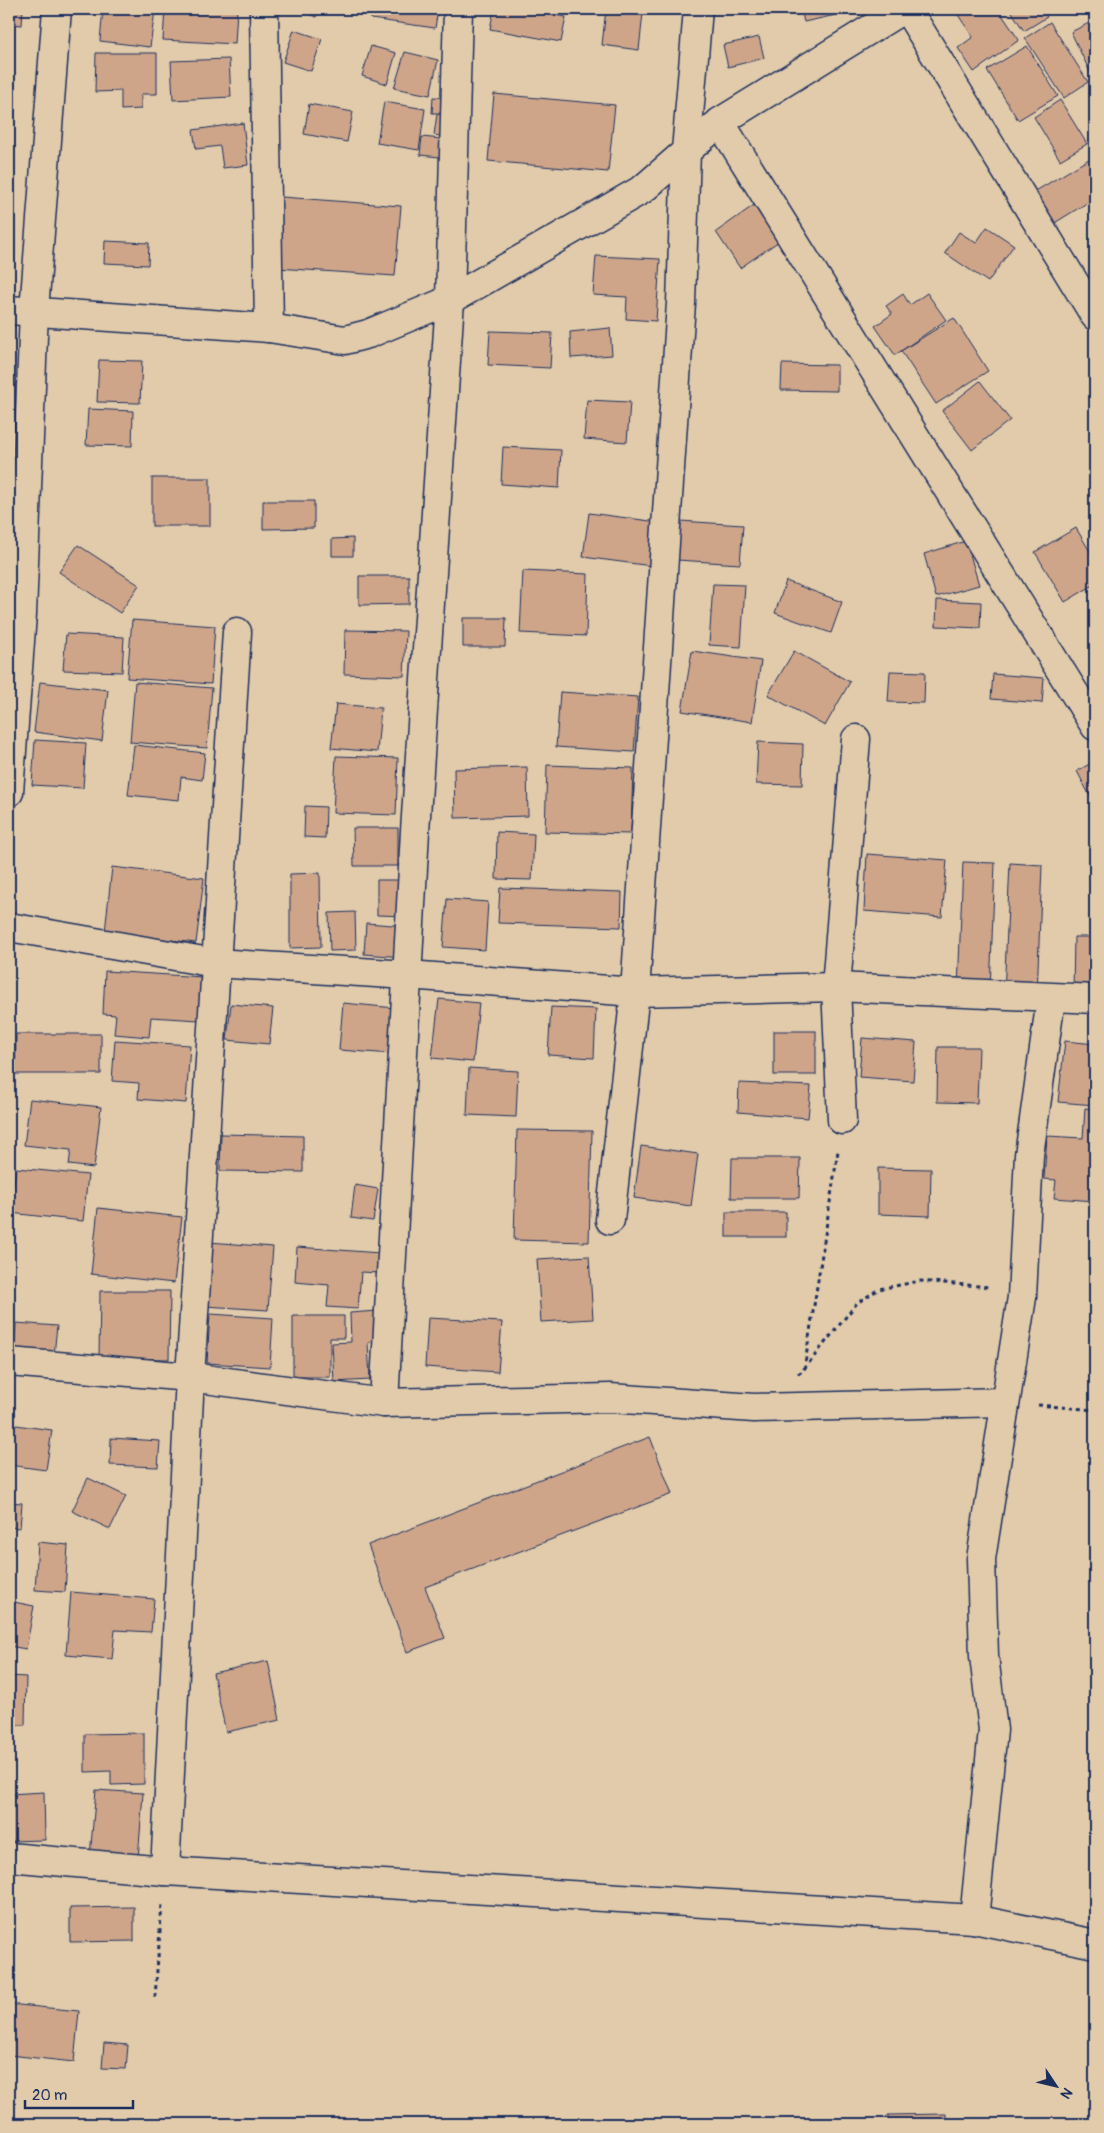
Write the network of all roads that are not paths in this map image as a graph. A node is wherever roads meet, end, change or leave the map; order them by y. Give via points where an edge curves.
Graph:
1 (58, 9) edge
2 (264, 9) edge
3 (458, 9) edge
4 (698, 9) edge
5 (905, 9) edge
6 (720, 122) junction
7 (686, 151) junction
8 (450, 300) junction
9 (21, 311) edge
10 (1095, 316) edge
11 (269, 328) junction
12 (237, 632) dead end
13 (1095, 726) edge
14 (856, 739) dead end
15 (9, 792) edge
16 (9, 927) edge
17 (215, 963) junction
18 (408, 974) junction
19 (836, 986) junction
20 (635, 992) junction
21 (1051, 999) junction
22 (1095, 999) edge
23 (842, 1120) road end
24 (610, 1220) dead end
25 (9, 1362) edge
26 (190, 1377) junction
27 (1005, 1402) junction
28 (384, 1403) junction
29 (9, 1857) edge
30 (165, 1870) junction
31 (974, 1919) junction
32 (1095, 1944) edge

1 - 9 street
2 - 11 street
3 - 8 street
4 - 7 street
5 - 6 street
5 - 10 street
6 - 7 street
6 - 13 street
7 - 8 street via 643,189
7 - 20 street via 682,303
8 - 11 street via 368,334 345,340
8 - 18 street
9 - 11 street
9 - 15 street via 22,614
12 - 17 street
14 - 19 street
16 - 17 street
17 - 18 street
17 - 26 street
18 - 20 street
18 - 28 street
19 - 20 street
19 - 21 street
19 - 23 street
20 - 24 street
21 - 22 street
21 - 27 street via 1029,1155 1022,1297
25 - 26 street
26 - 28 street
26 - 30 street
27 - 28 street via 754,1408 610,1398
27 - 31 street via 981,1559 984,1656 992,1730
29 - 30 street
30 - 31 street
31 - 32 street

